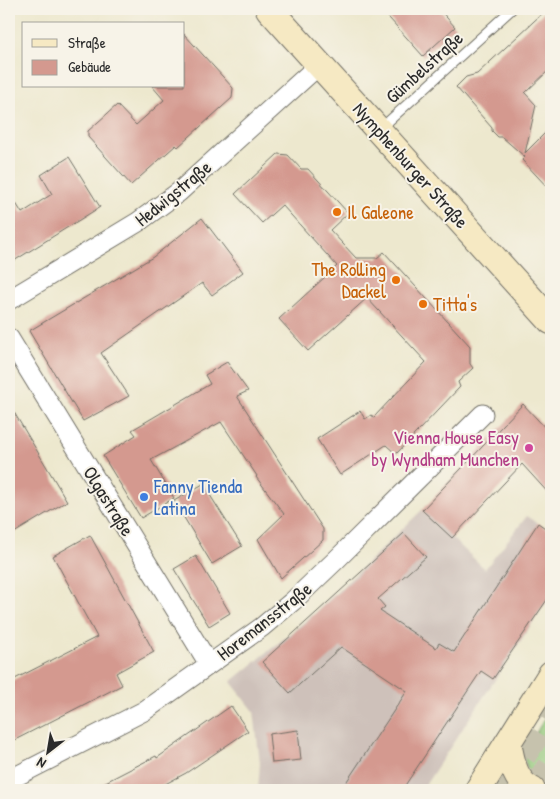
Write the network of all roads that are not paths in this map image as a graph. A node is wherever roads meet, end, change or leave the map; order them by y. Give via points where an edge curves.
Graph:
1 (269, 9) edge
2 (512, 9) edge
3 (320, 64) junction
4 (380, 129) junction
5 (9, 300) edge
6 (551, 321) edge
7 (9, 338) edge
8 (483, 414) dead end
9 (209, 664) junction
10 (551, 674) edge
11 (508, 743) junction
12 (9, 780) edge
13 (478, 790) edge
14 (532, 790) edge

1 - 3 main road, Nymphenburger Straße
2 - 4 lane, Gümbelstraße
3 - 4 main road, Nymphenburger Straße
3 - 5 street, Hedwigstraße via 179,192 138,222
4 - 6 main road, Nymphenburger Straße
7 - 9 street, Olgastraße
8 - 9 street, Horemansstraße via 293,601
9 - 12 street, Horemansstraße via 144,710
10 - 11 main road
11 - 13 main road
11 - 14 main road via 514,771 520,781

